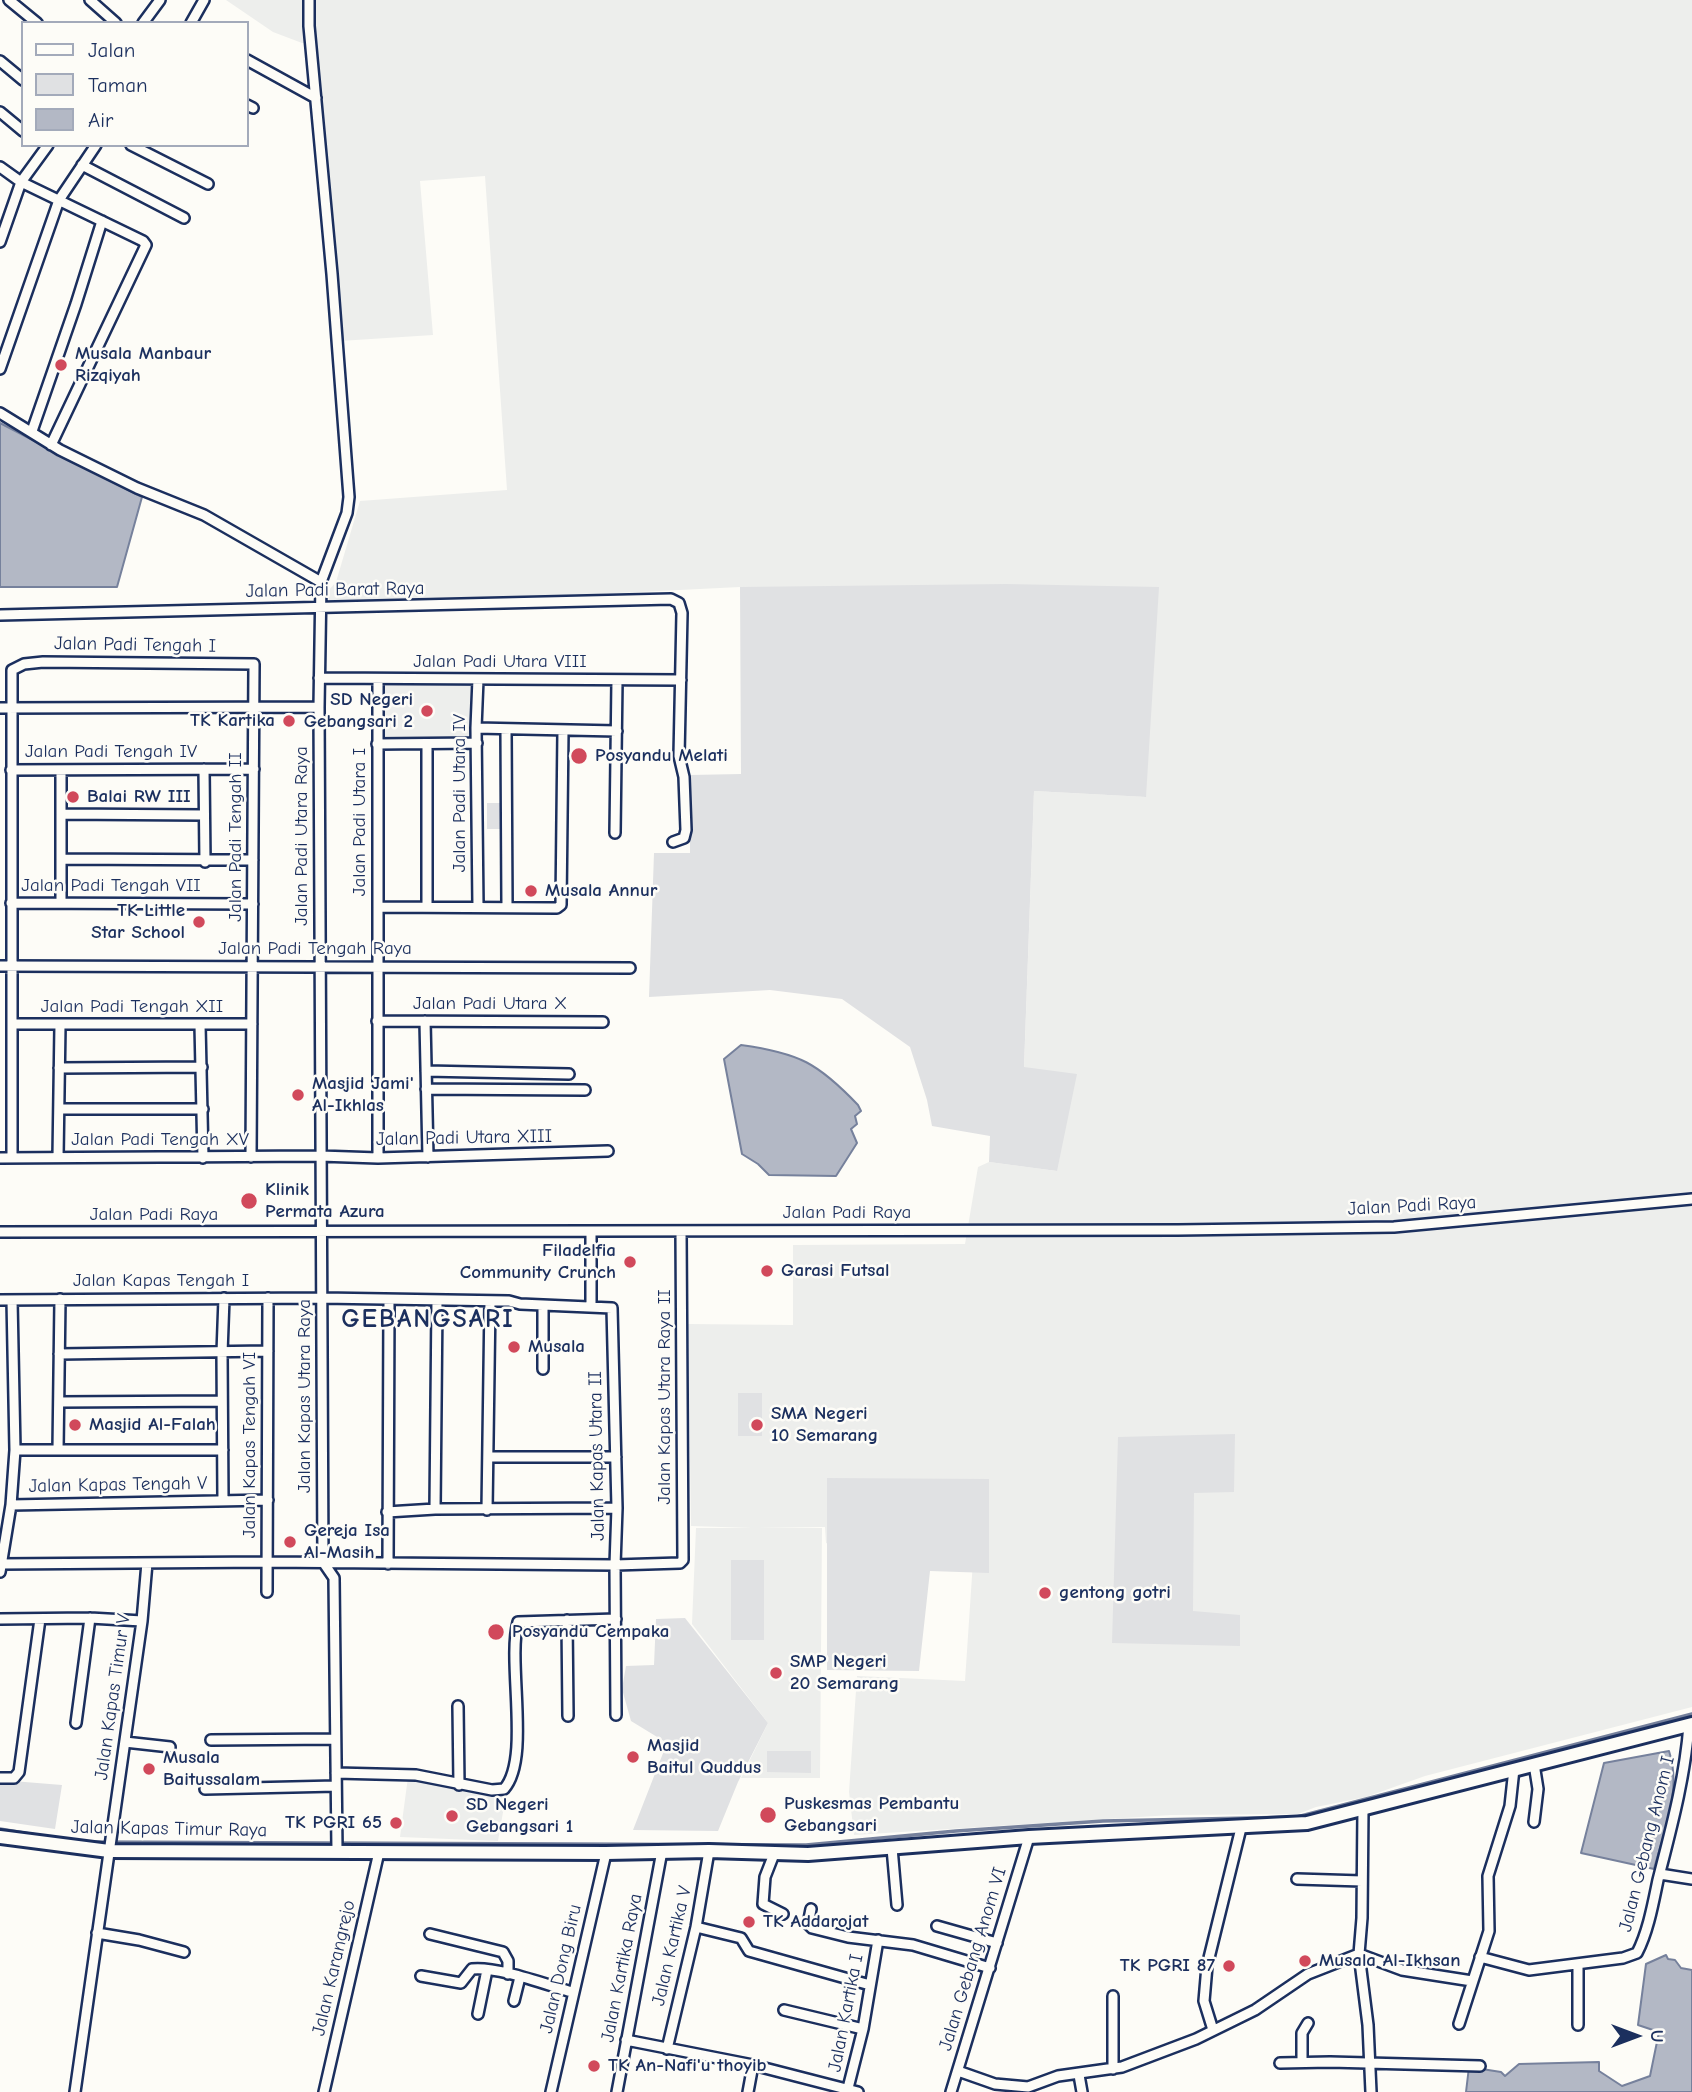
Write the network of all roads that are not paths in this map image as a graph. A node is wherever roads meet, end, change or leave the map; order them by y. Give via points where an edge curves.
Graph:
1 (9, 0) edge
2 (90, 0) edge
3 (204, 0) edge
4 (309, 0) edge
5 (157, 1) edge
6 (35, 21) edge
7 (114, 21) edge
8 (144, 21) edge
9 (192, 21) edge
10 (0, 61) edge
11 (248, 61) edge
12 (21, 78) edge
13 (316, 98) junction
14 (0, 112) edge
15 (21, 129) edge
16 (44, 147) edge
17 (95, 147) edge
18 (135, 147) edge
19 (82, 165) junction
20 (0, 166) edge
21 (21, 182) junction
22 (208, 184) dead end
23 (59, 200) junction
24 (184, 218) dead end
25 (102, 221) junction
26 (0, 243) edge
27 (0, 369) edge
28 (0, 413) edge
29 (32, 431) junction
30 (51, 445) junction
31 (321, 582) junction
32 (320, 602) junction
33 (0, 615) edge
34 (319, 678) junction
35 (377, 679) junction
36 (478, 679) junction
37 (617, 680) junction
38 (681, 680) junction
39 (254, 707) junction
40 (319, 707) junction
41 (0, 708) edge
42 (11, 708) junction
43 (476, 728) junction
44 (506, 729) junction
45 (563, 730) junction
46 (617, 732) junction
47 (477, 743) junction
48 (377, 744) junction
49 (427, 744) junction
50 (204, 769) junction
51 (254, 769) junction
52 (11, 770) junction
53 (61, 770) junction
54 (61, 814) junction
55 (204, 815) junction
56 (615, 833) dead end
57 (673, 842) dead end
58 (61, 859) junction
59 (253, 860) junction
60 (205, 862) junction
61 (11, 903) junction
62 (61, 903) junction
63 (253, 904) junction
64 (377, 907) junction
65 (427, 907) junction
66 (478, 907) junction
67 (507, 907) junction
68 (0, 966) edge
69 (12, 966) junction
70 (320, 966) junction
71 (378, 966) junction
72 (253, 968) junction
73 (630, 968) dead end
74 (377, 1021) junction
75 (425, 1021) junction
76 (603, 1022) dead end
77 (12, 1024) junction
78 (252, 1024) junction
79 (60, 1025) junction
80 (200, 1025) junction
81 (59, 1068) junction
82 (202, 1068) junction
83 (426, 1072) junction
84 (498, 1073) junction
85 (569, 1074) dead end
86 (426, 1089) junction
87 (498, 1090) junction
88 (585, 1090) dead end
89 (59, 1109) junction
90 (203, 1109) junction
91 (608, 1151) dead end
92 (320, 1156) junction
93 (58, 1157) junction
94 (251, 1157) junction
95 (428, 1157) junction
96 (0, 1158) edge
97 (12, 1158) junction
98 (203, 1158) junction
99 (378, 1158) junction
100 (1692, 1199) edge
101 (681, 1231) junction
102 (0, 1232) edge
103 (591, 1232) junction
104 (321, 1233) junction
105 (224, 1298) junction
106 (268, 1298) junction
107 (322, 1298) junction
108 (61, 1299) junction
109 (0, 1300) edge
110 (12, 1300) junction
111 (389, 1300) junction
112 (437, 1300) junction
113 (490, 1301) junction
114 (543, 1305) junction
115 (591, 1307) junction
116 (610, 1307) joint
117 (268, 1351) junction
118 (222, 1353) junction
119 (59, 1354) junction
120 (543, 1369) dead end
121 (222, 1401) junction
122 (59, 1402) junction
123 (15, 1450) junction
124 (58, 1450) junction
125 (223, 1450) junction
126 (488, 1457) junction
127 (616, 1457) junction
128 (268, 1500) junction
129 (223, 1501) junction
130 (12, 1505) junction
131 (617, 1508) junction
132 (435, 1509) junction
133 (487, 1510) junction
134 (387, 1512) junction
135 (267, 1562) junction
136 (323, 1562) junction
137 (147, 1563) junction
138 (388, 1564) junction
139 (0, 1565) edge
140 (615, 1565) junction
141 (0, 1572) edge
142 (267, 1592) dead end
143 (90, 1618) junction
144 (0, 1619) edge
145 (40, 1619) junction
146 (616, 1619) junction
147 (567, 1620) junction
148 (142, 1621) junction
149 (458, 1706) dead end
150 (617, 1715) dead end
151 (568, 1716) dead end
152 (76, 1723) dead end
153 (1691, 1725) edge
154 (335, 1739) junction
155 (211, 1740) dead end
156 (125, 1742) junction
157 (170, 1747) dead end
158 (1534, 1764) junction
159 (1514, 1769) junction
160 (1688, 1771) edge
161 (335, 1773) junction
162 (0, 1778) edge
163 (459, 1785) junction
164 (336, 1786) junction
165 (205, 1789) dead end
166 (1363, 1808) junction
167 (1534, 1822) dead end
168 (1241, 1828) junction
169 (0, 1837) edge
170 (1029, 1837) junction
171 (337, 1845) junction
172 (892, 1848) junction
173 (109, 1849) junction
174 (662, 1851) junction
175 (709, 1851) junction
176 (379, 1852) junction
177 (606, 1853) junction
178 (774, 1854) junction
179 (1660, 1874) junction
180 (1297, 1879) dead end
181 (1692, 1879) edge
182 (1362, 1881) junction
183 (897, 1905) dead end
184 (811, 1909) dead end
185 (783, 1914) dead end
186 (937, 1926) dead end
187 (696, 1927) junction
188 (97, 1933) junction
189 (430, 1934) dead end
190 (878, 1940) junction
191 (998, 1943) junction
192 (184, 1952) dead end
193 (1359, 1954) junction
194 (1480, 1956) junction
195 (1578, 1965) junction
196 (990, 1968) junction
197 (487, 1970) junction
198 (508, 1974) junction
199 (421, 1976) dead end
200 (520, 1977) junction
201 (1472, 1982) junction
202 (870, 1985) junction
203 (572, 1992) junction
204 (1113, 1996) dead end
205 (514, 2001) dead end
206 (784, 2010) dead end
207 (478, 2014) dead end
208 (1308, 2023) dead end
209 (1459, 2024) dead end
210 (1578, 2025) dead end
211 (863, 2029) junction
212 (1213, 2030) junction
213 (626, 2040) junction
214 (667, 2049) junction
215 (1302, 2062) junction
216 (1280, 2063) dead end
217 (1371, 2063) junction
218 (754, 2065) junction
219 (1479, 2066) dead end
220 (1113, 2069) junction
221 (958, 2071) junction
222 (1079, 2075) junction
223 (1003, 2089) edge
224 (851, 2091) edge
225 (75, 2092) edge
226 (324, 2092) edge
227 (551, 2092) edge
228 (618, 2092) edge
229 (748, 2092) edge
230 (951, 2092) edge
231 (1082, 2092) edge
232 (1371, 2092) edge

1 - 6 street
2 - 7 street
3 - 9 street
4 - 13 street, Jalan Padi Utara Raya
5 - 8 street
10 - 12 street
11 - 13 street
13 - 31 street, Jalan Padi Utara Raya via 349,497
14 - 15 street
16 - 21 street
17 - 19 street
18 - 22 street
19 - 23 street
19 - 24 street
20 - 21 street
21 - 23 street
21 - 26 street
23 - 25 street
23 - 27 street
25 - 29 street
25 - 30 street via 143,241 146,248
28 - 29 street
29 - 30 street
30 - 31 street via 204,515
31 - 32 street, Jalan Padi Utara Raya
32 - 33 street, Jalan Padi Barat Raya
32 - 34 street, Jalan Padi Utara Raya
32 - 38 street, Jalan Padi Barat Raya via 671,599 679,603 682,613
34 - 35 street, Jalan Padi Utara VIII
34 - 40 street, Jalan Padi Utara Raya
35 - 36 street, Jalan Padi Utara VIII
35 - 48 street, Jalan Padi Utara I
36 - 37 street, Jalan Padi Utara VIII
36 - 43 street, Jalan Padi Utara IV
37 - 38 street, Jalan Padi Utara VIII
37 - 46 street
38 - 57 street via 679,755 686,830 684,838
39 - 40 street
39 - 42 street
39 - 42 street, Jalan Padi Tengah I via 254,664 43,662 12,670
39 - 51 street, Jalan Padi Tengah II
40 - 70 street, Jalan Padi Utara Raya
41 - 42 street
42 - 52 street
43 - 44 street
43 - 47 street, Jalan Padi Utara IV
44 - 45 street
44 - 67 street
45 - 46 street
45 - 67 street via 562,901 557,908
46 - 56 street
47 - 49 street
47 - 66 street, Jalan Padi Utara IV
48 - 49 street
48 - 64 street, Jalan Padi Utara I
49 - 65 street
50 - 51 street, Jalan Padi Tengah IV
50 - 53 street, Jalan Padi Tengah IV
50 - 55 street
51 - 59 street, Jalan Padi Tengah II
52 - 53 street, Jalan Padi Tengah IV
52 - 61 street
53 - 54 street
54 - 55 street
54 - 58 street
55 - 60 street
58 - 60 street
58 - 62 street
59 - 60 street
59 - 63 street, Jalan Padi Tengah II
61 - 62 street, Jalan Padi Tengah VII
61 - 69 street
62 - 63 street, Jalan Padi Tengah VII
63 - 72 street, Jalan Padi Tengah II
64 - 65 street
64 - 71 street, Jalan Padi Utara I
65 - 66 street
66 - 67 street
68 - 69 street, Jalan Padi Tengah Raya
69 - 72 street, Jalan Padi Tengah Raya
69 - 77 street
70 - 71 street, Jalan Padi Tengah Raya
70 - 72 street, Jalan Padi Tengah Raya
70 - 92 street, Jalan Padi Utara Raya
71 - 73 street, Jalan Padi Tengah Raya
71 - 74 street, Jalan Padi Utara I
72 - 78 street, Jalan Padi Tengah II
74 - 75 street, Jalan Padi Utara X
74 - 99 street, Jalan Padi Utara I
75 - 76 street, Jalan Padi Utara X
75 - 83 street
77 - 79 street, Jalan Padi Tengah XII
77 - 97 street
78 - 80 street, Jalan Padi Tengah XII
78 - 94 street, Jalan Padi Tengah II
79 - 80 street, Jalan Padi Tengah XII
79 - 81 street
80 - 82 street
81 - 82 street
81 - 89 street
82 - 90 street
83 - 84 street
83 - 86 street
84 - 85 street
84 - 87 street
86 - 87 street
86 - 95 street
87 - 88 street
89 - 90 street
89 - 93 street
90 - 98 street
91 - 95 street, Jalan Padi Utara XIII
92 - 94 street, Jalan Padi Tengah XV
92 - 99 street, Jalan Padi Utara XIII
92 - 104 street, Jalan Padi Utara Raya
93 - 97 street, Jalan Padi Tengah XV
93 - 98 street, Jalan Padi Tengah XV
94 - 98 street, Jalan Padi Tengah XV
95 - 99 street, Jalan Padi Utara XIII
96 - 97 street, Jalan Padi Tengah XV
100 - 101 street, Jalan Padi Raya via 1394,1227
101 - 103 street, Jalan Padi Raya
101 - 140 street, Jalan Kapas Utara Raya II via 682,1562
102 - 104 street, Jalan Padi Raya
103 - 104 street, Jalan Padi Raya
103 - 115 street
104 - 107 street, Jalan Kapas Utara Raya
105 - 106 street, Jalan Kapas Tengah I
105 - 108 street, Jalan Kapas Tengah I
105 - 118 street
106 - 107 street, Jalan Kapas Tengah I
106 - 117 street, Jalan Kapas Tengah VI
107 - 111 street, Jalan Kapas Tengah I
107 - 136 street, Jalan Kapas Utara Raya
108 - 110 street, Jalan Kapas Tengah I
108 - 119 street
109 - 110 street, Jalan Kapas Tengah I
110 - 123 street
111 - 112 street, Jalan Kapas Tengah I
111 - 134 street
112 - 113 street, Jalan Kapas Tengah I
112 - 132 street
113 - 114 street, Jalan Kapas Tengah I
113 - 126 street
114 - 115 street, Jalan Kapas Tengah I
114 - 120 street
115 - 116 street, Jalan Kapas Tengah I
116 - 127 street, Jalan Kapas Utara II
117 - 118 street
117 - 128 street, Jalan Kapas Tengah VI
118 - 119 street
118 - 121 street
119 - 122 street
121 - 122 street
121 - 125 street
122 - 124 street
123 - 124 street
123 - 130 street
124 - 125 street
125 - 129 street
126 - 127 street
126 - 133 street
127 - 131 street, Jalan Kapas Utara II
128 - 129 street, Jalan Kapas Tengah V
128 - 135 street, Jalan Kapas Tengah VI
129 - 130 street, Jalan Kapas Tengah V
130 - 139 street
131 - 133 street
131 - 140 street, Jalan Kapas Utara II
132 - 133 street
132 - 134 street
134 - 138 street
135 - 136 street
135 - 137 street
135 - 142 street, Jalan Kapas Tengah VI
136 - 138 street
136 - 154 street, Jalan Kapas Utara Raya via 334,1578
137 - 139 street
137 - 148 street, Jalan Kapas Timur V
138 - 140 street
139 - 141 street
140 - 146 street, Jalan Kapas Utara II
143 - 145 street
143 - 148 street
143 - 152 street
144 - 145 street
145 - 162 street via 19,1772 14,1778
146 - 147 street
146 - 150 street, Jalan Kapas Utara II
147 - 151 street
147 - 163 street via 521,1620 517,1625 517,1745 507,1787 499,1791
148 - 156 street, Jalan Kapas Timur V
149 - 163 street
153 - 158 street, Jalan Kapas Timur Raya
153 - 160 street, Jalan Gebang Anom I
154 - 155 street
154 - 161 street, Jalan Kapas Utara Raya
156 - 157 street
156 - 173 street, Jalan Kapas Timur V
158 - 159 street, Jalan Kapas Timur Raya
158 - 167 street via 1538,1789
159 - 166 street, Jalan Kapas Timur Raya
159 - 194 street via 1510,1806 1488,1876 1490,1923
160 - 179 street, Jalan Gebang Anom I
161 - 163 street via 416,1775
161 - 164 street, Jalan Kapas Utara Raya
164 - 165 street
164 - 171 street, Jalan Kapas Utara Raya
166 - 168 street, Jalan Kapas Timur Raya via 1307,1823
166 - 182 street
168 - 170 street, Jalan Kapas Timur Raya
168 - 212 street via 1207,1966 1205,2001
169 - 173 street, Jalan Kapas Timur Raya
170 - 172 street, Jalan Kapas Timur Raya
170 - 191 street, Jalan Gebang Anom VI
171 - 173 street, Jalan Kapas Timur Raya
171 - 176 street, Jalan Kapas Timur Raya
172 - 178 street, Jalan Kapas Timur Raya
172 - 183 street
173 - 188 street, Jalan Kapas Timur V
174 - 175 street, Jalan Kapas Timur Raya
174 - 177 street, Jalan Kapas Timur Raya
174 - 213 street, Jalan Kartika Raya
175 - 178 street, Jalan Kapas Timur Raya
175 - 187 street, Jalan Kartika V
176 - 177 street, Jalan Kapas Timur Raya
176 - 226 street, Jalan Karangrejo
177 - 203 street, Jalan Dong Biru
178 - 185 street via 765,1877 764,1904
179 - 181 street
179 - 195 street, Jalan Gebang Anom I via 1637,1953
180 - 182 street
182 - 193 street
184 - 190 street via 808,1926
186 - 191 street
187 - 202 street via 741,1938 749,1951
187 - 214 street, Jalan Kartika V
188 - 192 street
188 - 225 street, Jalan Kapas Timur V
189 - 198 street via 503,1952
190 - 196 street
190 - 202 street, Jalan Kartika I
191 - 196 street, Jalan Gebang Anom VI
193 - 201 street via 1402,1970
193 - 212 street via 1308,1974 1255,2010
193 - 217 street
194 - 195 street via 1525,1970
194 - 201 street
195 - 210 street
196 - 221 street, Jalan Gebang Anom VI
197 - 198 street
197 - 199 street via 472,1969 464,1982 458,1983
197 - 207 street
198 - 200 street
200 - 203 street
200 - 205 street
201 - 209 street
202 - 211 street, Jalan Kartika I
203 - 227 street, Jalan Dong Biru
204 - 220 street
206 - 211 street
208 - 215 street via 1302,2034
211 - 224 street, Jalan Kartika I
212 - 220 street
213 - 214 street
213 - 228 street, Jalan Kartika Raya
214 - 218 street
215 - 216 street
215 - 217 street
217 - 219 street
217 - 232 street
218 - 224 street
218 - 229 street
220 - 222 street
221 - 223 street
221 - 230 street, Jalan Gebang Anom VI
222 - 223 street
222 - 231 street

